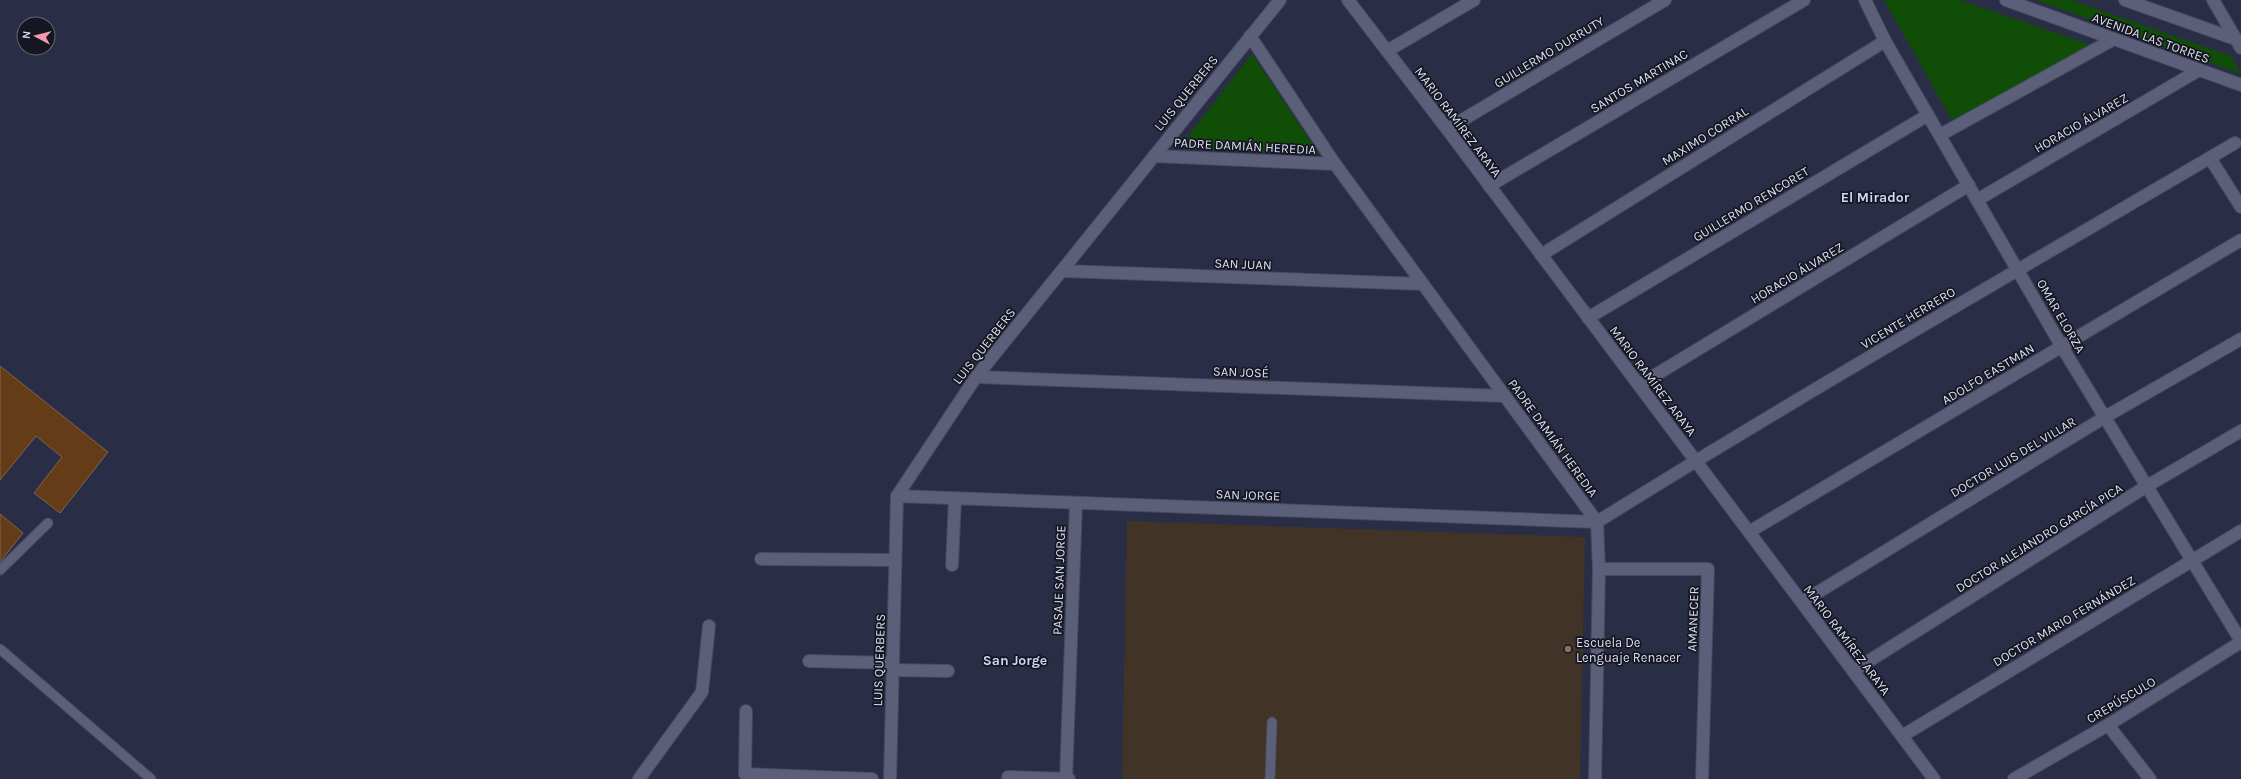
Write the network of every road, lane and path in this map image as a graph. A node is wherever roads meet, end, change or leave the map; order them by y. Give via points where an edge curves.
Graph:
1 (1280, 0) edge
2 (1348, 0) edge
3 (1474, 0) edge
4 (1665, 0) edge
5 (1804, 0) edge
6 (1865, 0) edge
7 (2006, 0) edge
8 (2125, 0) edge
9 (2213, 0) edge
10 (1250, 36) junction
11 (2114, 39) junction
12 (1885, 41) junction
13 (2239, 42) edge
14 (1387, 51) junction
15 (2198, 70) junction
16 (2241, 85) edge
17 (1928, 115) junction
18 (1447, 129) junction
19 (1940, 135) junction
20 (2235, 143) dead end
21 (1154, 156) junction
22 (2210, 158) junction
23 (1335, 164) junction
24 (1969, 185) junction
25 (1488, 186) junction
26 (1977, 200) junction
27 (2241, 207) edge
28 (2241, 240) edge
29 (1540, 255) junction
30 (2018, 269) junction
31 (1063, 271) junction
32 (1423, 284) junction
33 (1588, 318) junction
34 (2241, 339) edge
35 (2062, 347) junction
36 (976, 376) junction
37 (1639, 385) junction
38 (1505, 396) junction
39 (2105, 417) junction
40 (2241, 431) edge
41 (1696, 461) junction
42 (2147, 486) junction
43 (897, 496) junction
44 (955, 499) junction
45 (1076, 503) junction
46 (1597, 522) junction
47 (48, 523) dead end
48 (2241, 531) edge
49 (1749, 532) junction
50 (761, 559) dead end
51 (896, 560) junction
52 (2192, 560) junction
53 (952, 565) dead end
54 (1599, 569) junction
55 (0, 570) edge
56 (1802, 602) junction
57 (709, 626) dead end
58 (2241, 642) edge
59 (0, 649) edge
60 (809, 661) dead end
61 (893, 667) junction
62 (948, 671) dead end
63 (1853, 671) junction
64 (746, 711) dead end
65 (1272, 722) dead end
66 (2108, 725) junction
67 (1902, 736) junction
68 (2033, 775) edge
69 (1008, 777) dead end
70 (150, 779) edge
71 (639, 779) edge
72 (872, 779) edge
73 (890, 779) edge
74 (1067, 779) edge
75 (1270, 779) edge
76 (1596, 779) edge
77 (1702, 779) edge
78 (1934, 779) edge
79 (2014, 779) edge
80 (2150, 779) edge

1 - 10 street, LUIS QUERBERS
2 - 14 street, MARIO RAMÍREZ ARAYA
3 - 14 street
4 - 18 street, GUILLERMO DURRUTY
5 - 25 street, SANTOS MARTINAC
6 - 12 street, OMAR ELORZA
7 - 11 street, AVENIDA LAS TORRES
8 - 13 street, AVENIDA LAS TORRES
9 - 13 street
10 - 21 street, LUIS QUERBERS
10 - 23 street, PADRE DAMIÁN HEREDIA
11 - 15 street, AVENIDA LAS TORRES
11 - 19 street
12 - 17 street, OMAR ELORZA
12 - 29 street, MAXIMO CORRAL
14 - 18 street, MARIO RAMÍREZ ARAYA
15 - 16 street, AVENIDA LAS TORRES
15 - 26 street, HORACIO ÁLVAREZ
17 - 19 street, OMAR ELORZA
17 - 33 street, GUILLERMO RENCORET
18 - 25 street, MARIO RAMÍREZ ARAYA
19 - 24 street, OMAR ELORZA
20 - 22 street, VICENTE HERRERO
21 - 23 street, PADRE DAMIÁN HEREDIA
21 - 31 street, LUIS QUERBERS
22 - 27 street
22 - 30 street, VICENTE HERRERO
23 - 32 street, PADRE DAMIÁN HEREDIA
24 - 26 street, OMAR ELORZA
24 - 37 street, HORACIO ÁLVAREZ
25 - 29 street, MARIO RAMÍREZ ARAYA
26 - 30 street, OMAR ELORZA
28 - 35 street, ADOLFO EASTMAN
29 - 33 street, MARIO RAMÍREZ ARAYA
30 - 35 street, OMAR ELORZA
30 - 41 street, VICENTE HERRERO
31 - 32 street, SAN JUAN
31 - 36 street, LUIS QUERBERS
32 - 38 street, PADRE DAMIÁN HEREDIA
33 - 37 street, MARIO RAMÍREZ ARAYA
34 - 39 street, DOCTOR LUIS DEL VILLAR
35 - 39 street, OMAR ELORZA
35 - 49 street, ADOLFO EASTMAN
36 - 38 street, SAN JOSÉ
36 - 43 street, LUIS QUERBERS
37 - 41 street, MARIO RAMÍREZ ARAYA
38 - 46 street, PADRE DAMIÁN HEREDIA
39 - 42 street, OMAR ELORZA
39 - 56 street, DOCTOR LUIS DEL VILLAR
40 - 42 street, DOCTOR ALEJANDRO GARCÍA PICA
41 - 46 street, VICENTE HERRERO
41 - 49 street, MARIO RAMÍREZ ARAYA
42 - 52 street, OMAR ELORZA
42 - 63 street, DOCTOR ALEJANDRO GARCÍA PICA
43 - 44 street, SAN JORGE
43 - 51 street, LUIS QUERBERS
44 - 45 street, SAN JORGE
44 - 53 street
45 - 46 street, SAN JORGE
45 - 74 street, PASAJE SAN JORGE
46 - 54 street
47 - 55 lane
48 - 52 street, DOCTOR MARIO FERNÁNDEZ
49 - 56 street, MARIO RAMÍREZ ARAYA
50 - 51 street
51 - 61 street, LUIS QUERBERS
52 - 58 street, OMAR ELORZA
52 - 67 street, DOCTOR MARIO FERNÁNDEZ
54 - 76 street
54 - 77 street, AMANECER via 1708,569
56 - 63 street, MARIO RAMÍREZ ARAYA
57 - 71 street via 702,692
58 - 66 street, CREPÚSCULO
59 - 70 lane
60 - 61 street
61 - 62 street
61 - 73 street, LUIS QUERBERS
63 - 67 street, MARIO RAMÍREZ ARAYA
64 - 72 street via 745,774
65 - 75 lane
66 - 68 street, CREPÚSCULO
66 - 80 street
67 - 78 street, MARIO RAMÍREZ ARAYA
68 - 79 street, CREPÚSCULO
69 - 74 street, PASAJE SAN JORGE

